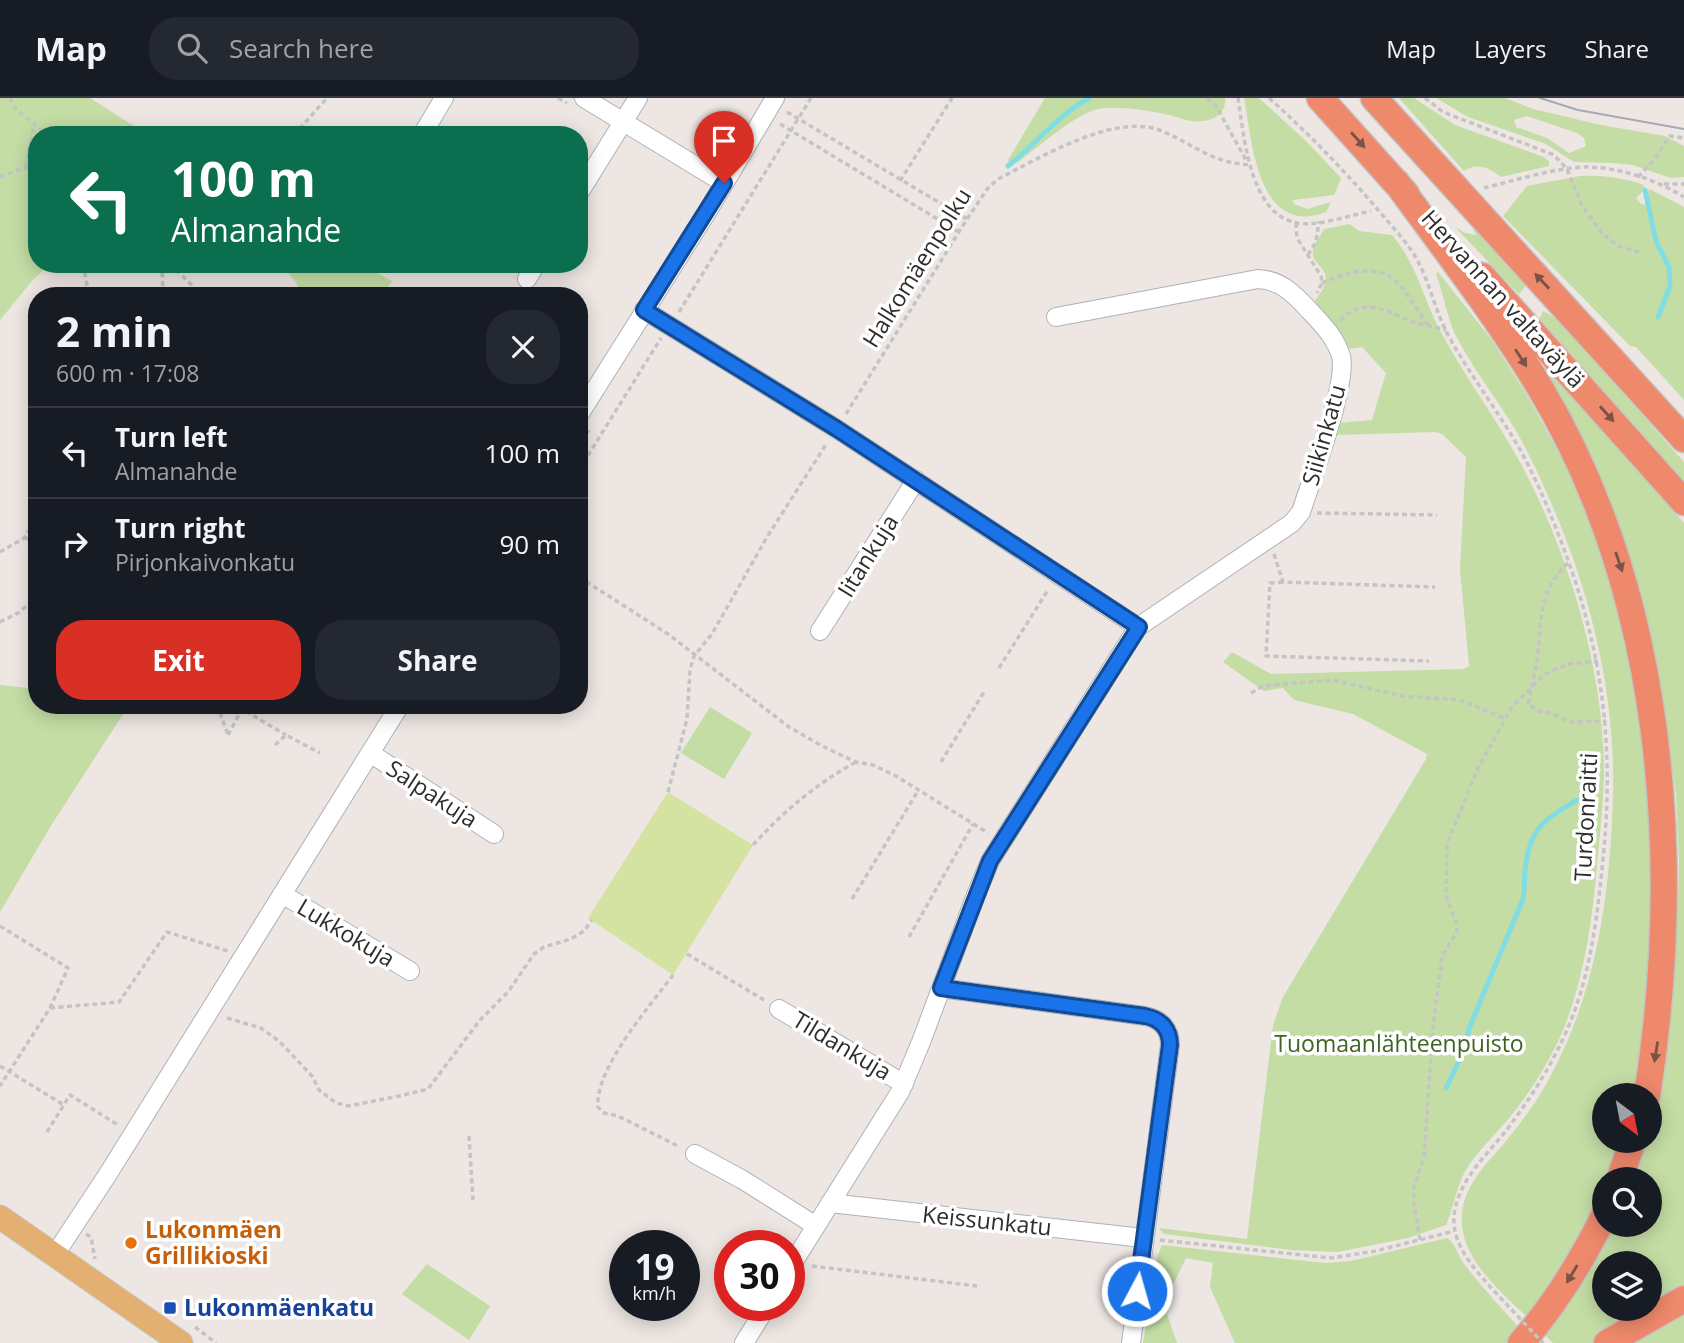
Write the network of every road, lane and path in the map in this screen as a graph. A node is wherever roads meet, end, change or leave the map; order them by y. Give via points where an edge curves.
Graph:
1 (10, 98) edge
2 (327, 98) edge
3 (444, 98) edge
4 (558, 98) edge
5 (638, 98) edge
6 (811, 98) edge
7 (951, 98) edge
8 (1207, 98) edge
9 (1238, 98) edge
10 (1269, 98) edge
11 (1320, 98) edge
12 (1374, 98) edge
13 (1424, 98) edge
14 (577, 102) edge
15 (780, 104) edge
16 (798, 119) junction
17 (623, 122) junction
18 (778, 123) dead end
19 (34, 125) edge
20 (302, 126) edge
21 (427, 126) edge
22 (790, 131) junction
23 (1684, 138) edge
24 (28, 156) edge
25 (1249, 165) junction
26 (26, 167) joint
27 (1567, 169) junction
28 (0, 177) edge
29 (1638, 177) junction
30 (588, 178) edge
31 (900, 181) junction
32 (1396, 182) junction
33 (724, 183) junction
34 (1662, 184) junction
35 (1684, 184) edge
36 (1480, 188) dead end
37 (1684, 197) edge
38 (1371, 211) dead end
39 (967, 219) junction
40 (1319, 221) junction
41 (1296, 223) junction
42 (960, 232) junction
43 (1639, 252) dead end
44 (1307, 256) junction
45 (179, 273) edge
46 (1322, 283) junction
47 (193, 287) edge
48 (1305, 305) junction
49 (644, 310) junction
50 (1056, 317) dead end
51 (669, 326) junction
52 (1429, 326) junction
53 (1446, 330) junction
54 (1330, 332) junction
55 (1622, 368) junction
56 (588, 400) edge
57 (1684, 425) edge
58 (837, 429) junction
59 (1684, 439) edge
60 (588, 456) edge
61 (916, 480) junction
62 (1684, 502) edge
63 (1301, 512) junction
64 (1437, 515) dead end
65 (28, 532) edge
66 (24, 538) junction
67 (1269, 538) junction
68 (28, 539) edge
69 (0, 552) edge
70 (1568, 562) junction
71 (1283, 582) junction
72 (588, 584) edge
73 (1051, 584) dead end
74 (1435, 587) dead end
75 (28, 605) edge
76 (0, 622) edge
77 (1139, 627) junction
78 (820, 631) dead end
79 (694, 656) junction
80 (1429, 660) dead end
81 (1598, 661) junction
82 (999, 668) dead end
83 (1531, 689) junction
84 (984, 692) dead end
85 (1251, 693) dead end
86 (220, 714) edge
87 (239, 714) edge
88 (250, 714) edge
89 (394, 714) edge
90 (1504, 718) junction
91 (1606, 720) junction
92 (286, 735) junction
93 (275, 745) dead end
94 (370, 752) junction
95 (320, 753) dead end
96 (856, 762) junction
97 (942, 762) dead end
98 (918, 790) junction
99 (668, 792) dead end
100 (973, 824) junction
101 (988, 833) dead end
102 (494, 834) dead end
103 (753, 845) dead end
104 (282, 894) junction
105 (852, 899) dead end
106 (592, 920) dead end
107 (0, 926) edge
108 (909, 937) dead end
109 (230, 952) dead end
110 (687, 954) dead end
111 (410, 971) dead end
112 (673, 975) dead end
113 (941, 988) junction
114 (50, 1008) junction
115 (779, 1009) joint
116 (225, 1017) dead end
117 (0, 1066) edge
118 (9, 1072) junction
119 (1650, 1083) edge
120 (904, 1084) junction
121 (0, 1086) edge
122 (64, 1105) junction
123 (123, 1128) dead end
124 (47, 1132) dead end
125 (469, 1136) dead end
126 (695, 1154) joint
127 (473, 1200) dead end
128 (830, 1203) junction
129 (0, 1217) edge
130 (816, 1226) junction
131 (75, 1227) junction
132 (1454, 1231) junction
133 (1593, 1237) edge
134 (1143, 1238) junction
135 (1420, 1240) junction
136 (805, 1244) edge
137 (54, 1256) junction
138 (96, 1261) dead end
139 (808, 1266) dead end
140 (977, 1286) dead end
141 (1684, 1299) edge
142 (758, 1321) edge
143 (187, 1334) edge
144 (216, 1343) edge
145 (744, 1343) edge
146 (1131, 1343) edge
147 (1521, 1343) edge
148 (1543, 1343) edge
149 (1607, 1343) edge

1 - 19 path
2 - 20 path
3 - 21 street
4 - 14 path
5 - 17 street
6 - 16 path
7 - 31 path
8 - 25 path
9 - 25 path
10 - 53 path, Turdonraitti via 1327,152 1401,236 1423,270
11 -> 32 highway, Hervannan valtaväylä
55 -> 12 highway, Hervannan valtaväylä
13 - 27 path via 1443,113 1553,155
14 - 17 street
15 - 16 path
15 - 33 street
16 - 22 path
16 - 31 path
17 - 30 street
17 - 33 street
18 - 22 path
22 - 42 path
22 - 51 path
23 - 29 path via 1670,136
24 - 26 path
25 - 39 path, Halkomäenpolku via 1222,160 1156,128 1110,130 1083,137 998,179
25 - 41 path via 1271,206
26 - 28 path
27 - 29 path via 1616,170
27 - 36 path
27 - 43 path via 1582,206 1602,233 1618,246
29 - 34 path
31 - 39 path
32 -> 62 highway, Hervannan valtaväylä
32 -> 119 highway via 1540,387 1602,516 1644,648 1669,792 1671,864 1670,934
33 - 49 street
34 - 35 path
34 - 37 path
38 - 40 path
39 - 42 path, Halkomäenpolku
40 - 41 path
40 - 44 path via 1316,242
41 - 44 path via 1296,236
42 - 58 path, Halkomäenpolku
44 - 46 path
45 - 47 path
46 - 48 path
46 - 52 path via 1359,271 1389,276
48 - 50 street, Siikinkatu via 1287,287 1258,279
48 - 54 street, Siikinkatu
49 - 51 street
49 - 56 street
51 - 58 street
51 - 60 path
52 - 53 path
52 - 54 path via 1380,307 1364,307 1351,312
53 - 70 path, Turdonraitti via 1525,459
54 - 63 street, Siikinkatu via 1340,354 1340,379
55 - 57 highway
55 - 59 highway, Hervannan valtaväylä
58 - 61 street
58 - 79 path, Halkomäenpolku via 767,537 724,615
61 - 77 street
61 - 78 street, Iitankuja
63 - 64 path
63 - 67 street, Siikinkatu
65 - 66 path
66 - 68 path
66 - 69 path
67 - 71 path
67 - 77 street, Siikinkatu
70 - 81 path, Turdonraitti
70 - 83 path via 1557,572 1542,606
71 - 74 path
71 - 80 path via 1270,583 1266,656
72 - 79 path via 668,634
73 - 82 path
75 - 76 path
77 - 113 street via 990,861
79 - 96 path via 789,727
79 - 99 path via 687,719
81 - 83 path via 1556,669
81 - 91 path, Turdonraitti
83 - 90 path
83 - 91 path via 1528,704 1538,710 1570,722
84 - 97 path
85 - 90 path via 1263,686 1332,680 1403,696 1460,700
86 - 87 path via 228,735
88 - 92 path
89 - 94 street
90 - 135 path via 1447,844 1446,896 1457,932 1442,956 1424,1157 1414,1186
91 - 132 path, Turdonraitti via 1606,833 1590,960 1562,1042 1512,1124 1467,1179 1455,1211
92 - 93 path
92 - 95 path
94 - 102 street, Salpakuja
94 - 104 street
96 - 98 path via 873,765
96 - 103 path via 796,801
98 - 100 path
98 - 105 path
100 - 101 path
100 - 108 path
104 - 111 street, Lukkokuja
104 - 131 street
106 - 116 path via 571,939 534,954 428,1088 409,1094 349,1105 336,1103 319,1090 279,1041 261,1028
107 - 114 path via 68,968
109 - 114 path via 167,932 119,1002
110 - 115 path
112 - 126 path via 606,1072 598,1107
113 - 120 street
113 - 134 street via 1145,1016 1164,1026 1170,1045
114 - 118 path
115 - 120 street, Tildankuja
117 - 118 path
118 - 121 path
118 - 122 path
120 - 128 street
122 - 123 path via 70,1095
122 - 124 path
125 - 127 path
126 - 130 street
128 - 130 street
128 - 134 street, Keissunkatu
129 - 137 main road
130 - 136 street
131 - 137 street
131 - 138 path via 91,1237
132 - 135 path
132 - 148 path, bridge via 1464,1254
133 -> 147 highway via 1563,1289
134 - 135 path via 1331,1258
134 - 146 street
137 - 143 main road
139 - 140 path
141 - 149 highway
142 - 145 street
143 - 144 path

